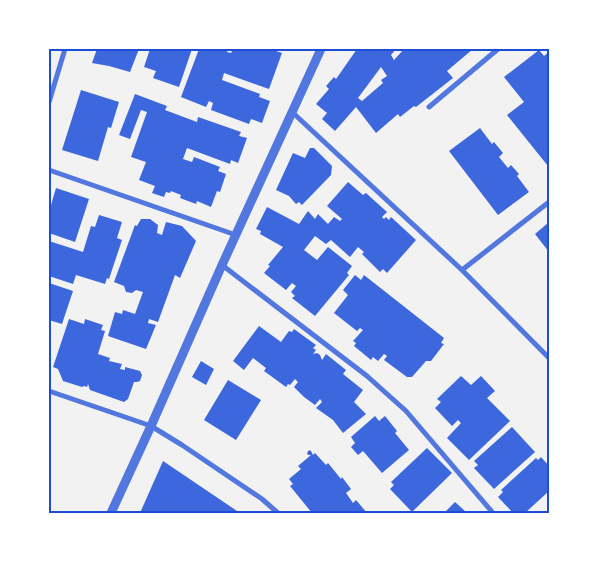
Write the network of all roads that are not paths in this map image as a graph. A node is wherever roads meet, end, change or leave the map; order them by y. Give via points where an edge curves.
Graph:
1 (65, 49) edge
2 (319, 49) edge
3 (498, 49) edge
4 (49, 102) edge
5 (429, 107) dead end
6 (292, 112) junction
7 (49, 170) edge
8 (549, 202) edge
9 (236, 235) junction
10 (222, 265) junction
11 (462, 270) junction
12 (549, 358) edge
13 (49, 391) edge
14 (151, 426) junction
15 (111, 513) edge
16 (278, 513) edge
17 (493, 513) edge

1 - 4 street
2 - 6 street
3 - 5 street
6 - 9 street
6 - 11 street
7 - 9 street
8 - 11 street
9 - 10 street
10 - 14 street
10 - 17 street via 367,376 400,406
11 - 12 street
13 - 14 street
14 - 15 street
14 - 16 street via 254,493

